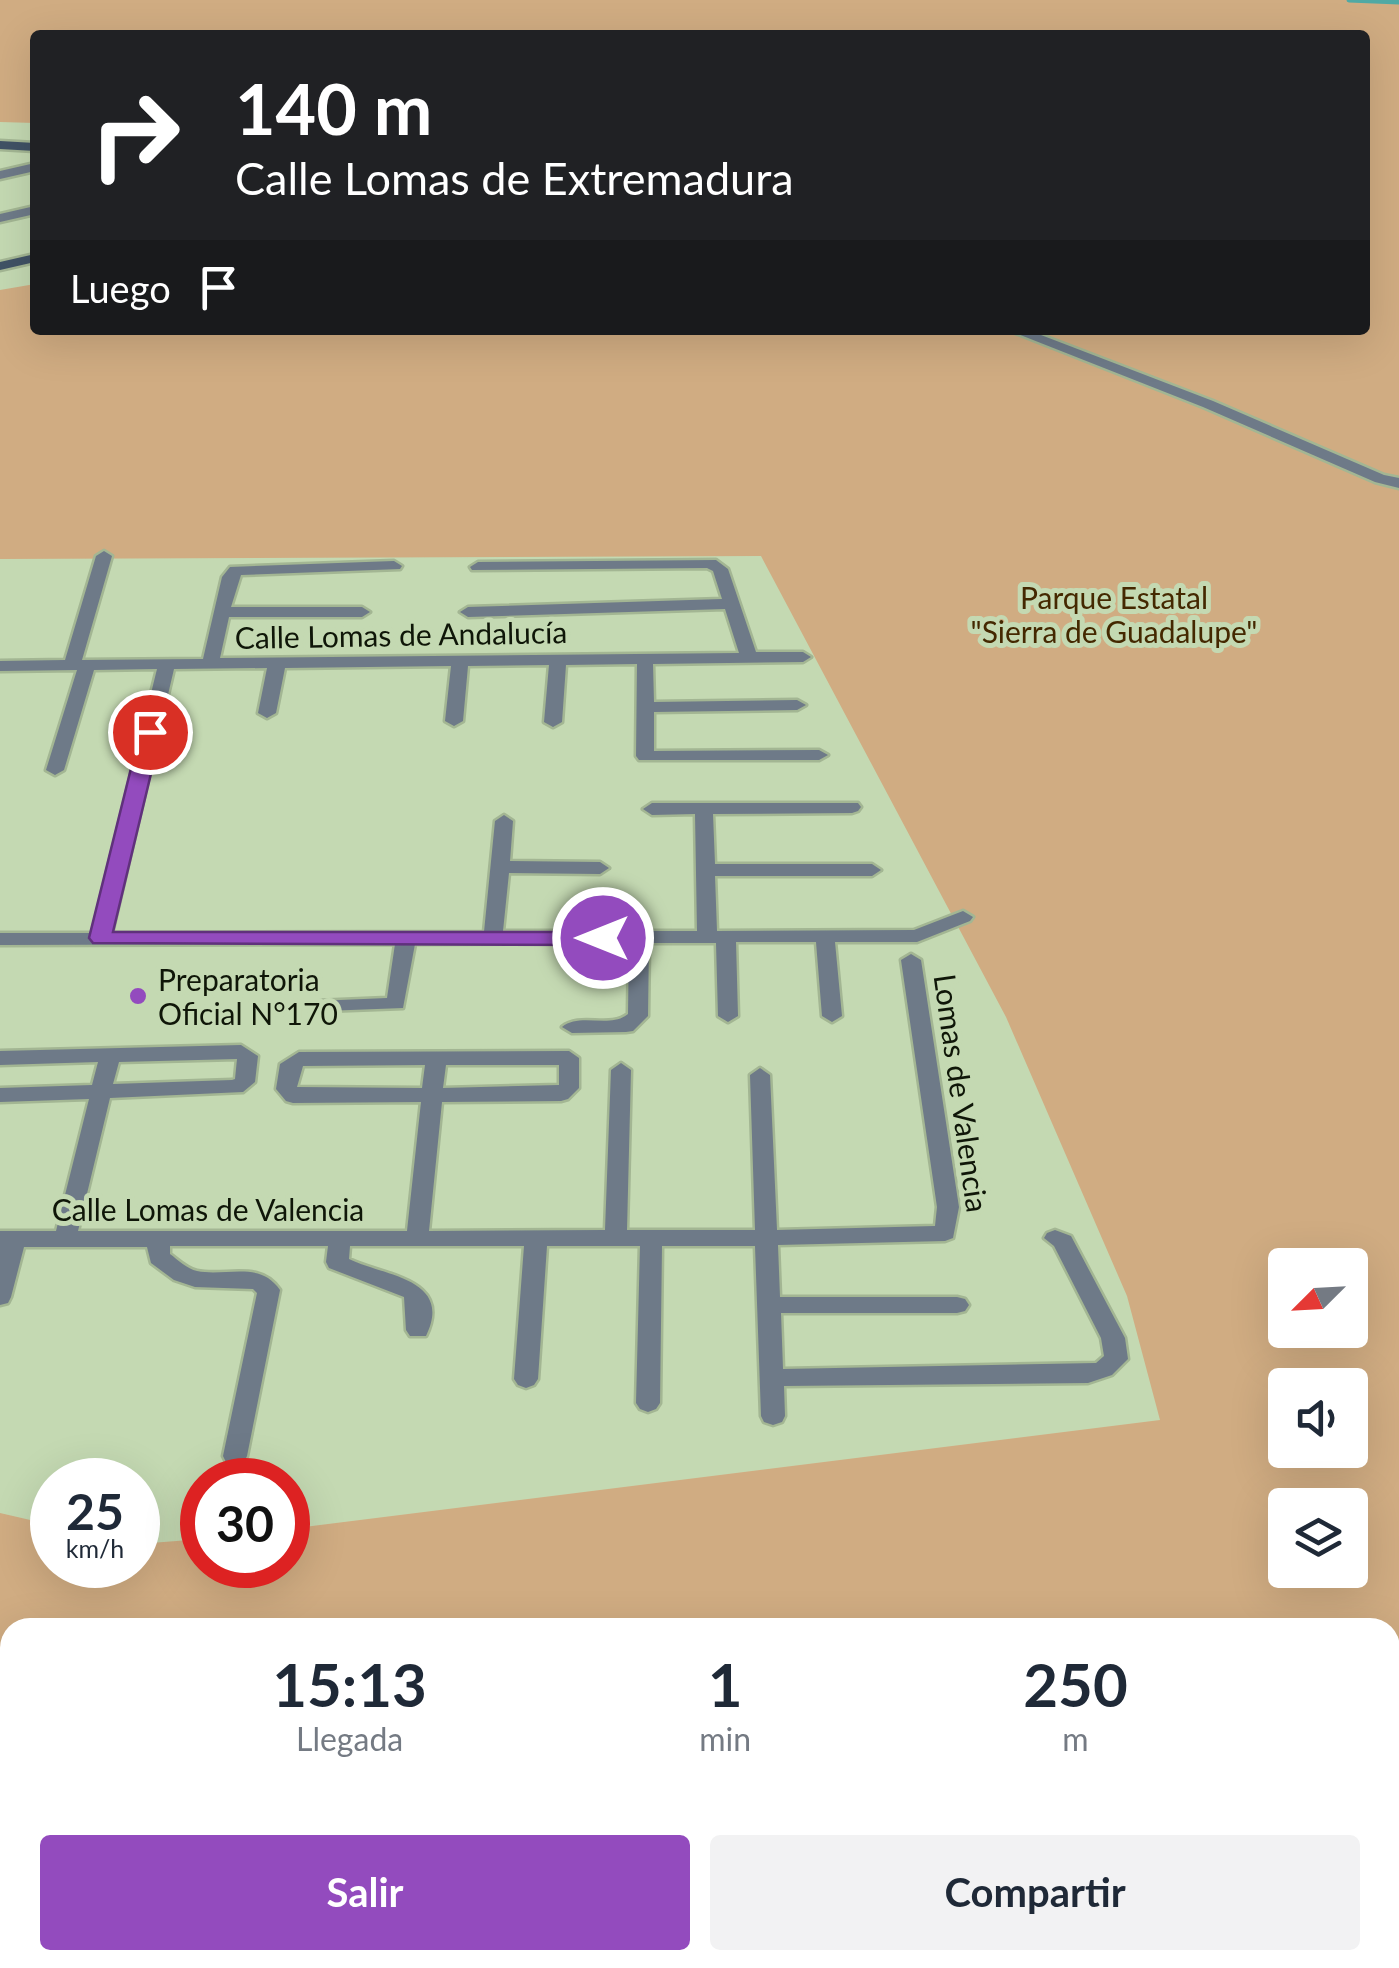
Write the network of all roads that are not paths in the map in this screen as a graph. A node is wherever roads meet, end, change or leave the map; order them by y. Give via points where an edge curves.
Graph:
1 (0, 146) edge
2 (30, 146) edge
3 (30, 168) edge
4 (0, 174) edge
5 (30, 211) edge
6 (0, 218) edge
7 (30, 249) edge
8 (0, 256) edge
9 (30, 259) edge
10 (0, 266) edge
11 (1029, 335) edge
12 (1399, 483) edge
13 (104, 556) dead end
14 (394, 566) dead end
15 (478, 567) dead end
16 (732, 604) junction
17 (221, 612) junction
18 (362, 612) dead end
19 (468, 612) dead end
20 (803, 657) dead end
21 (749, 658) junction
22 (645, 659) junction
23 (558, 660) junction
24 (460, 661) junction
25 (277, 663) junction
26 (167, 664) junction
27 (210, 664) junction
28 (79, 665) junction
29 (0, 666) edge
30 (796, 705) dead end
31 (644, 707) junction
32 (267, 713) dead end
33 (454, 721) dead end
34 (553, 722) dead end
35 (819, 755) dead end
36 (54, 770) dead end
37 (852, 807) dead end
38 (704, 808) junction
39 (652, 809) dead end
40 (504, 821) dead end
41 (500, 867) junction
42 (600, 868) dead end
43 (705, 870) junction
44 (872, 870) dead end
45 (963, 917) dead end
46 (825, 937) junction
47 (100, 938) junction
48 (406, 938) junction
49 (493, 938) junction
50 (639, 938) junction
51 (716, 938) junction
52 (0, 939) edge
53 (911, 960) dead end
54 (324, 1005) dead end
55 (728, 1016) dead end
56 (832, 1016) dead end
57 (572, 1027) dead end
58 (110, 1055) junction
59 (0, 1058) edge
60 (436, 1058) junction
61 (621, 1070) dead end
62 (760, 1074) dead end
63 (101, 1092) junction
64 (0, 1094) edge
65 (432, 1094) junction
66 (946, 1233) joint
67 (158, 1237) junction
68 (65, 1238) junction
69 (340, 1238) junction
70 (417, 1238) junction
71 (536, 1238) junction
72 (616, 1238) junction
73 (651, 1238) junction
74 (766, 1238) junction
75 (1055, 1238) dead end
76 (8, 1239) edge
77 (0, 1297) edge
78 (770, 1305) junction
79 (957, 1305) dead end
80 (418, 1330) dead end
81 (771, 1378) junction
82 (526, 1379) dead end
83 (648, 1403) dead end
84 (773, 1416) dead end
85 (235, 1456) dead end

1 - 2 street
3 - 4 street
5 - 6 street
7 - 8 street
9 - 10 street
11 - 12 street
13 - 28 street
14 - 17 street via 242,568 230,576
15 - 16 street via 710,563 720,569
16 - 19 street
16 - 21 street
17 - 18 street
17 - 27 street
20 - 21 street, Calle Lomas de Andalucía
21 - 22 street, Calle Lomas de Andalucía
22 - 23 street, Calle Lomas de Andalucía
22 - 31 street
23 - 24 street, Calle Lomas de Andalucía
23 - 34 street
24 - 25 street, Calle Lomas de Andalucía
24 - 33 street
25 - 27 street, Calle Lomas de Andalucía
25 - 32 street
26 - 27 street, Calle Lomas de Andalucía
26 - 28 street, Calle Lomas de Andalucía
26 - 47 street
28 - 29 street, Calle Lomas de Andalucía
28 - 36 street
30 - 31 street
31 - 35 street via 643,753 650,758
37 - 38 street
38 - 39 street
38 - 43 street
40 - 41 street
41 - 42 street
41 - 49 street
43 - 44 street
43 - 51 street
45 - 46 street via 917,936
46 - 51 street
46 - 56 street
47 - 48 street
47 - 52 street
48 - 49 street
48 - 54 street via 396,1004
49 - 50 street
50 - 51 street
50 - 57 street via 633,1023
51 - 55 street
53 - 66 street, Lomas de Valencia via 948,1207
58 - 59 street
58 - 63 street
58 - 63 street via 248,1056 244,1082 236,1087
60 - 65 street
60 - 65 street via 569,1058 569,1088 562,1094
60 - 65 street via 292,1060 286,1089 293,1096
61 - 72 street
62 - 74 street
63 - 64 street
63 - 68 street
65 - 70 street
66 - 74 street, Calle Lomas de Valencia
67 - 68 street, Calle Lomas de Valencia
67 - 69 street, Calle Lomas de Valencia
67 - 85 street via 159,1256 186,1277 251,1280 269,1290
68 - 76 street, Calle Lomas de Valencia
69 - 70 street, Calle Lomas de Valencia
69 - 80 street via 337,1262 409,1288 417,1298
70 - 71 street, Calle Lomas de Valencia
71 - 72 street, Calle Lomas de Valencia
71 - 82 street
72 - 73 street, Calle Lomas de Valencia
73 - 74 street, Calle Lomas de Valencia
73 - 83 street
74 - 78 street
75 - 81 street via 1113,1338 1116,1359 1104,1369
76 - 77 street
78 - 79 street
78 - 81 street
81 - 84 street

